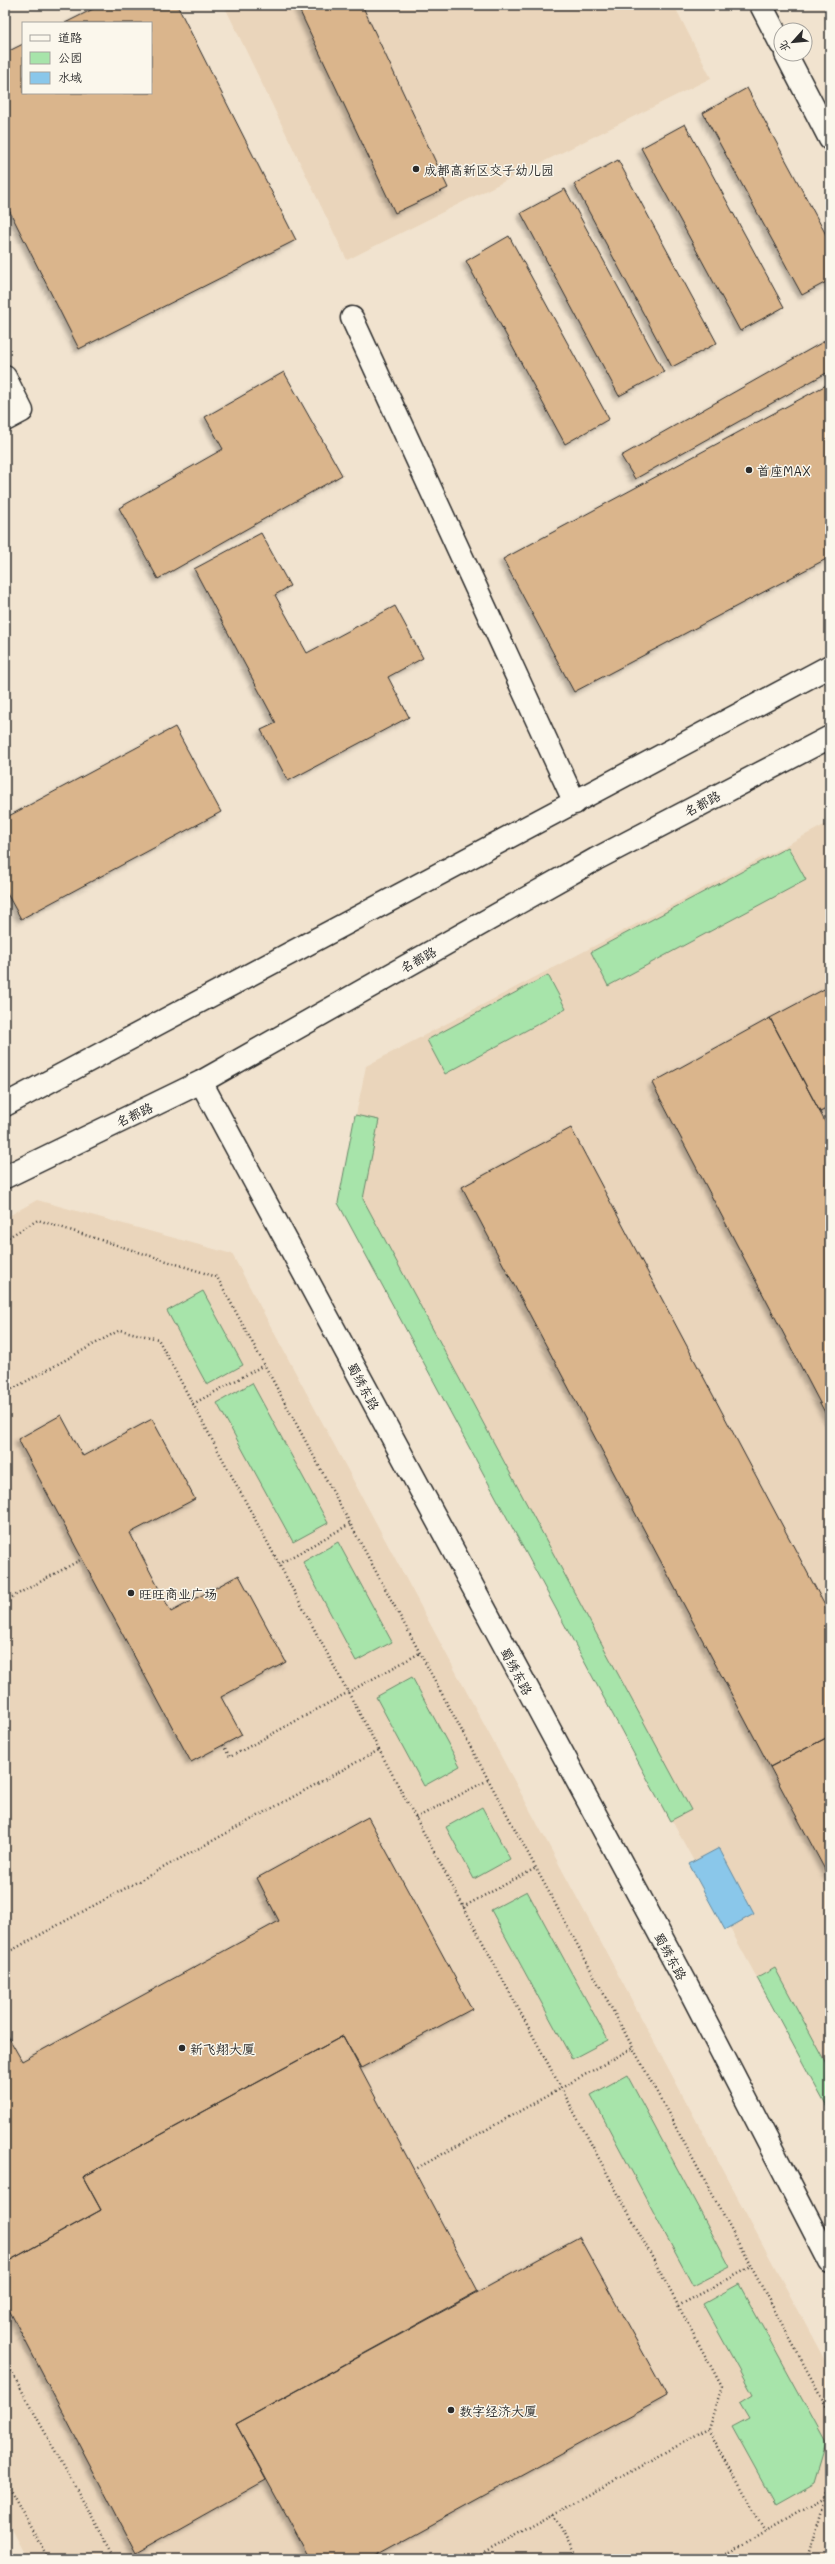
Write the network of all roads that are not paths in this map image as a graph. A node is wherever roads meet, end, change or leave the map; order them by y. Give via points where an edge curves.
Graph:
1 (761, 5) edge
2 (773, 28) edge
3 (790, 62) edge
4 (830, 139) edge
5 (352, 318) dead end
6 (5, 377) edge
7 (5, 420) edge
8 (830, 666) edge
9 (830, 737) edge
10 (575, 803) junction
11 (200, 1082) junction
12 (5, 1105) edge
13 (5, 1177) edge
14 (830, 2262) edge

1 - 2 street
3 - 4 street
5 - 10 street
6 - 7 street via 22,411
8 - 10 street
9 - 11 street, 名都路 via 596,859
10 - 12 street
11 - 13 street, 名都路
11 - 14 street, 蜀绣东路 via 685,1981

